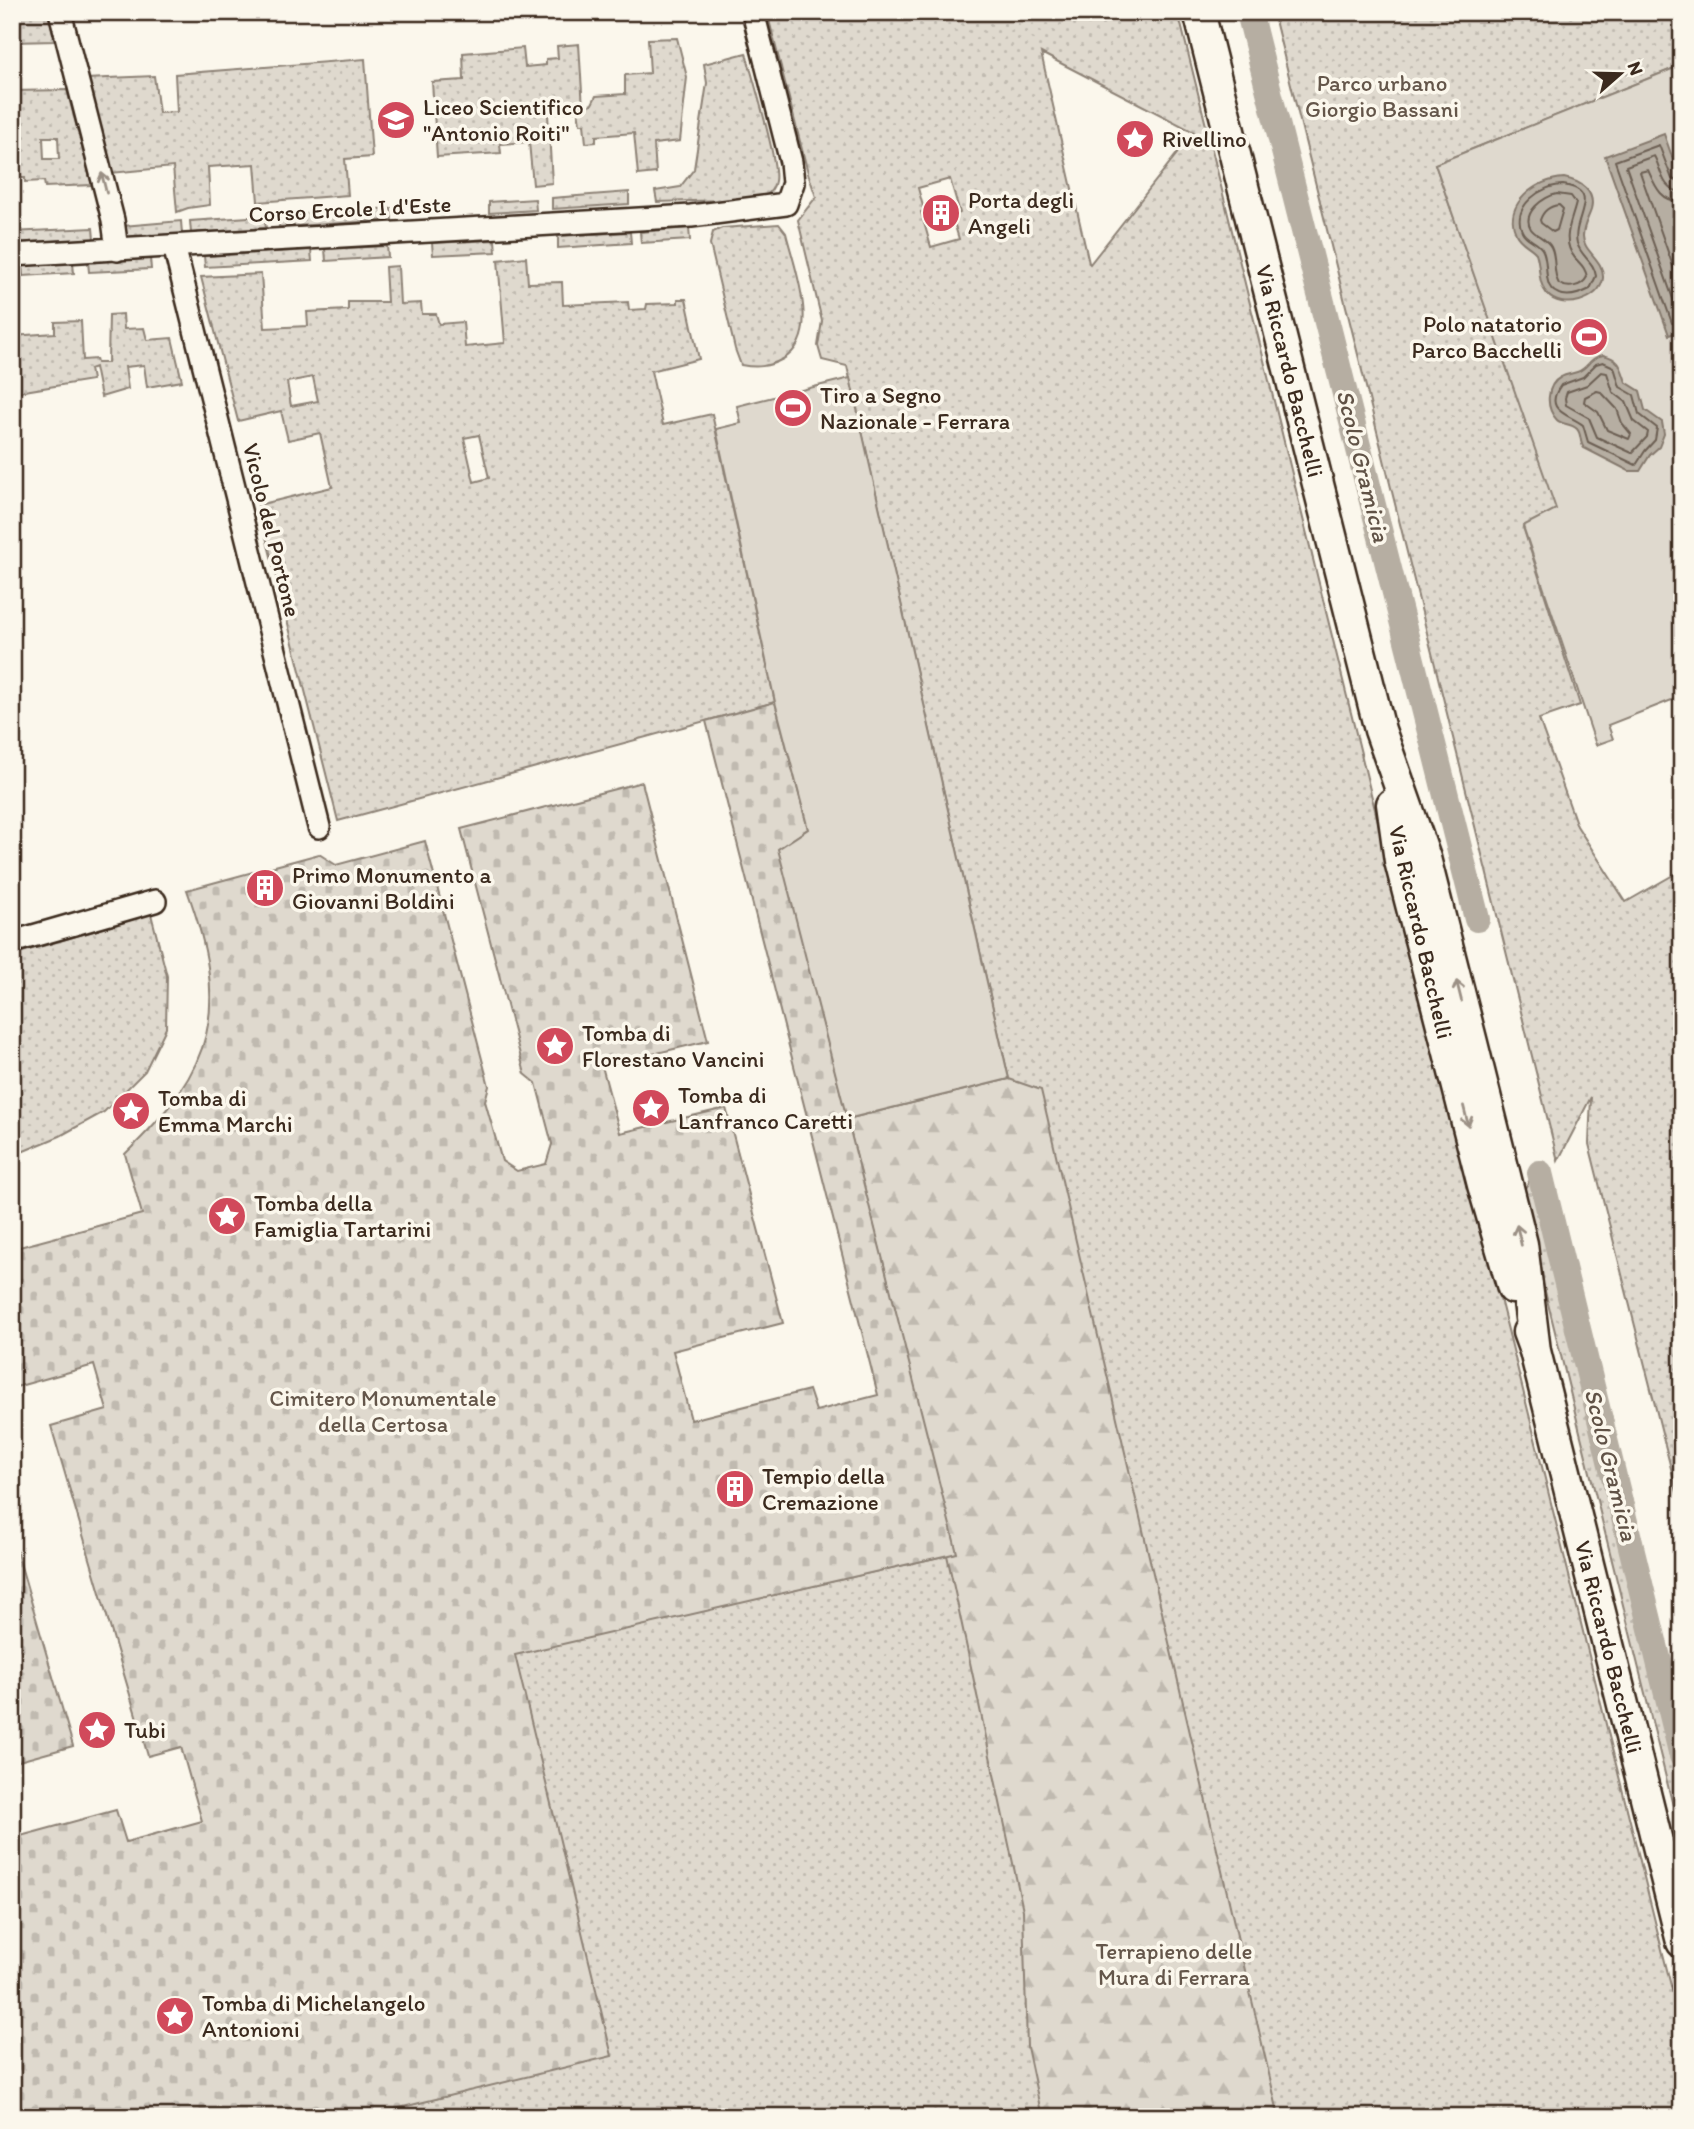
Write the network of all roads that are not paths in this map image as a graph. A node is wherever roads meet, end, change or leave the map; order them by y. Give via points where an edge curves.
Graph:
1 (60, 12) edge
2 (753, 12) edge
3 (1199, 12) edge
4 (174, 246) junction
5 (117, 250) junction
6 (12, 255) edge
7 (319, 827) dead end
8 (155, 901) dead end
9 (12, 942) edge
10 (1682, 1942) edge

5 -> 1 street
2 - 4 street, Corso Ercole I d'Este via 791,162 793,183 786,204 691,216
3 - 10 main road, Via Riccardo Bacchelli via 1380,730 1425,858 1461,1047 1522,1244 1535,1352
4 - 5 street, Corso Ercole I d'Este
4 - 7 street, Vicolo del Portone
5 - 6 street, Corso Ercole I d'Este
8 - 9 street

